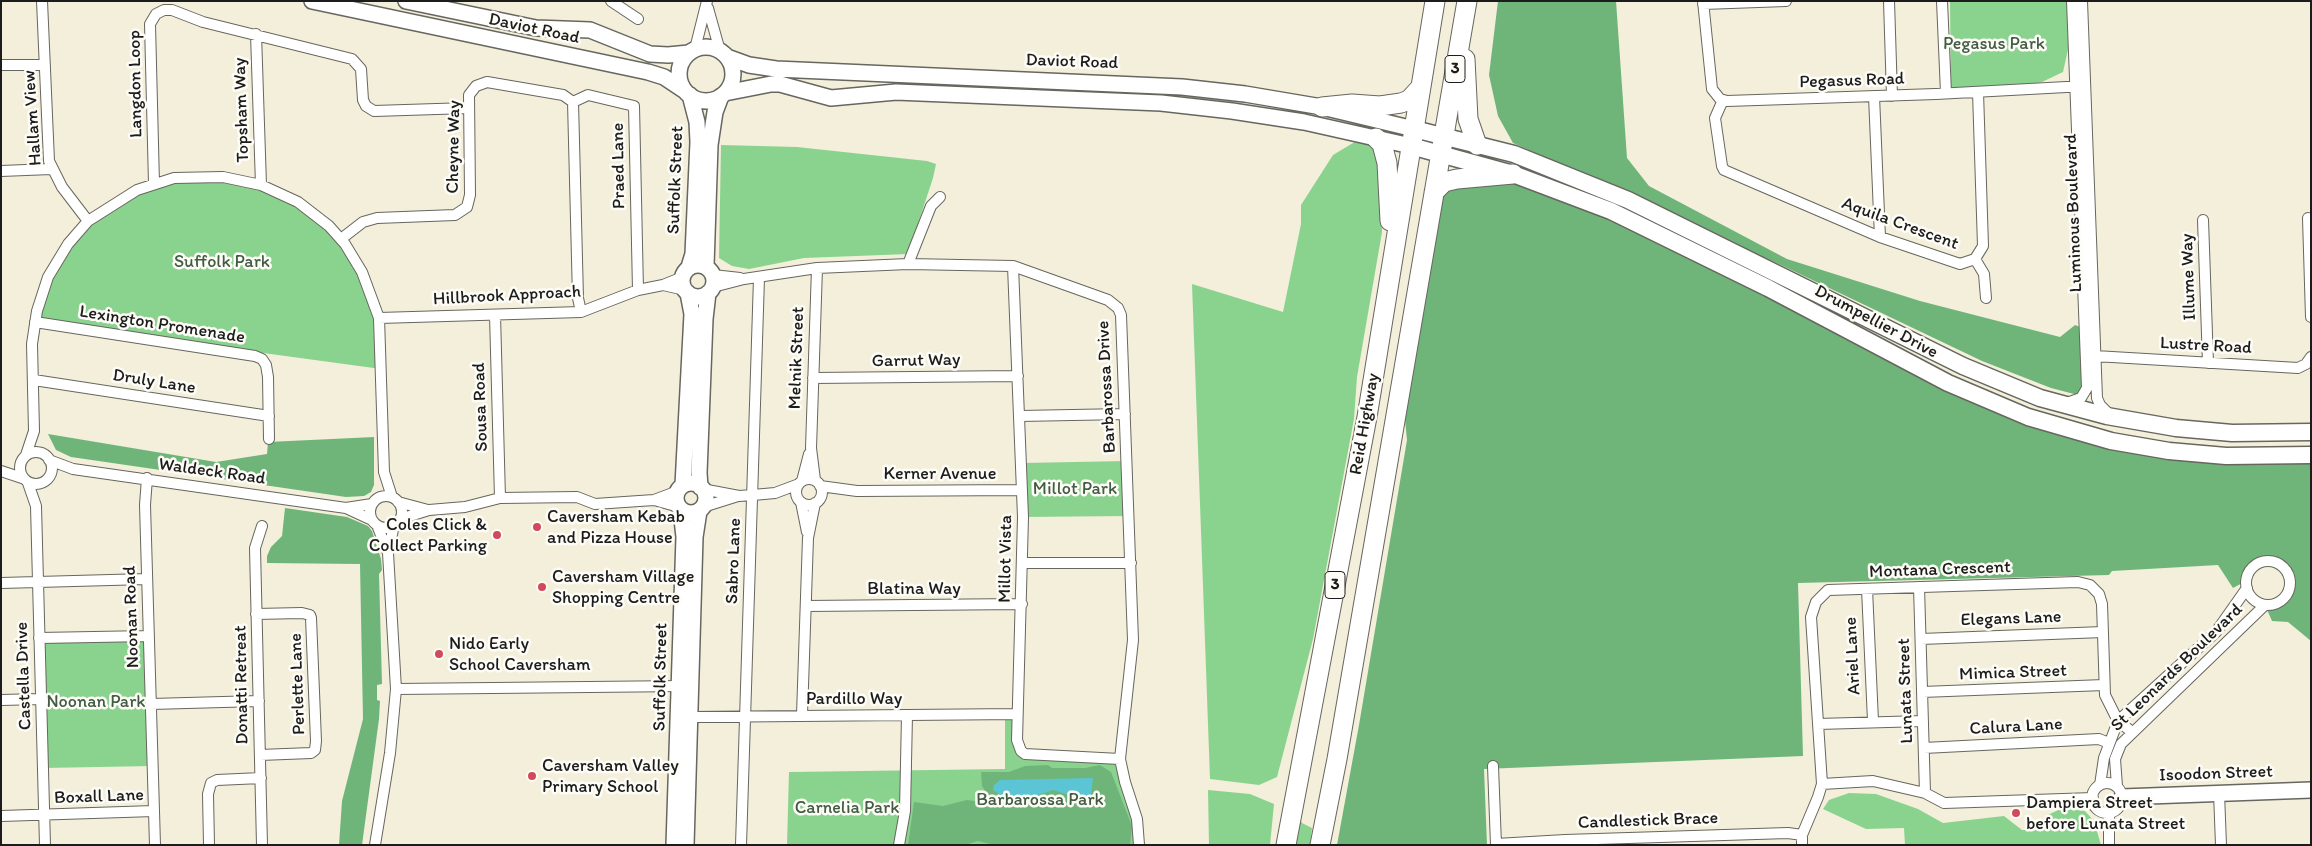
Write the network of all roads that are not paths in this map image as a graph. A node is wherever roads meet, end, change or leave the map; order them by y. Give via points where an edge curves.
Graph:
1 (42, 1) edge
2 (312, 1) edge
3 (406, 1) edge
4 (611, 1) edge
5 (1435, 1) edge
6 (1467, 1) edge
7 (1475, 1) edge
8 (1786, 1) edge
9 (1889, 1) edge
10 (1942, 1) edge
11 (2072, 1) edge
12 (2082, 1) edge
13 (707, 3) edge
14 (1703, 3) edge
15 (638, 19) dead end
16 (256, 34) junction
17 (692, 51) junction
18 (723, 54) junction
19 (45, 64) junction
20 (1, 65) edge
21 (2080, 86) junction
22 (1421, 88) junction
23 (1978, 92) junction
24 (687, 93) junction
25 (723, 94) junction
26 (1946, 94) junction
27 (1874, 96) junction
28 (1892, 96) junction
29 (1723, 100) junction
30 (573, 102) junction
31 (1322, 107) junction
32 (468, 108) junction
33 (1412, 137) junction
34 (1376, 138) junction
35 (1441, 145) junction
36 (1477, 145) junction
37 (51, 169) junction
38 (1, 171) edge
39 (1513, 174) junction
40 (154, 184) junction
41 (261, 185) junction
42 (1434, 192) junction
43 (940, 197) dead end
44 (2308, 218) dead end
45 (2203, 220) dead end
46 (88, 221) junction
47 (1880, 237) junction
48 (341, 239) junction
49 (2086, 250) junction
50 (1392, 257) junction
51 (1975, 259) junction
52 (908, 264) junction
53 (1014, 266) junction
54 (816, 268) junction
55 (759, 278) junction
56 (710, 280) junction
57 (686, 282) junction
58 (638, 290) junction
59 (1986, 298) dead end
60 (581, 312) junction
61 (495, 315) junction
62 (379, 318) junction
63 (2311, 318) edge
64 (35, 322) junction
65 (2095, 356) junction
66 (2311, 357) edge
67 (2208, 362) junction
68 (1018, 376) junction
69 (813, 378) junction
70 (34, 380) junction
71 (2061, 404) junction
72 (1125, 414) junction
73 (269, 416) junction
74 (1020, 416) junction
75 (2112, 417) junction
76 (2311, 423) edge
77 (2176, 428) junction
78 (34, 430) junction
79 (2311, 432) edge
80 (269, 439) dead end
81 (811, 448) junction
82 (2311, 456) edge
83 (46, 457) junction
84 (24, 458) junction
85 (73, 469) junction
86 (1, 470) edge
87 (384, 472) junction
88 (147, 478) junction
89 (47, 479) junction
90 (25, 480) junction
91 (801, 482) junction
92 (818, 483) junction
93 (681, 488) junction
94 (701, 488) junction
95 (1022, 490) junction
96 (857, 491) junction
97 (775, 493) junction
98 (752, 495) junction
99 (739, 496) junction
100 (500, 498) junction
101 (395, 499) junction
102 (654, 500) junction
103 (818, 500) junction
104 (375, 501) junction
105 (800, 502) junction
106 (36, 506) junction
107 (346, 508) junction
108 (680, 509) junction
109 (701, 509) junction
110 (429, 510) junction
111 (397, 522) junction
112 (375, 523) junction
113 (262, 526) dead end
114 (808, 538) junction
115 (388, 553) junction
116 (1132, 563) junction
117 (1023, 564) junction
118 (147, 579) junction
119 (38, 582) junction
120 (1, 584) edge
121 (1919, 587) junction
122 (2246, 588) junction
123 (1867, 589) junction
124 (1022, 604) junction
125 (2265, 605) junction
126 (806, 606) junction
127 (256, 614) junction
128 (2103, 632) junction
129 (149, 636) junction
130 (39, 638) junction
131 (1921, 639) junction
132 (2104, 685) junction
133 (684, 686) junction
134 (396, 689) junction
135 (1922, 692) junction
136 (41, 699) junction
137 (1, 700) edge
138 (259, 701) junction
139 (151, 704) junction
140 (1017, 714) junction
141 (802, 715) junction
142 (907, 716) junction
143 (690, 717) junction
144 (744, 717) junction
145 (1873, 721) junction
146 (1923, 721) junction
147 (2118, 721) junction
148 (1818, 724) junction
149 (2132, 732) junction
150 (2109, 743) junction
151 (1924, 748) junction
152 (260, 755) junction
153 (1120, 759) junction
154 (1493, 766) dead end
155 (261, 778) junction
156 (1822, 784) junction
157 (2100, 785) junction
158 (2311, 790) edge
159 (2119, 792) junction
160 (1925, 793) junction
161 (2219, 793) junction
162 (2093, 798) junction
163 (154, 811) junction
164 (2109, 812) junction
165 (44, 815) junction
166 (1, 816) edge
167 (1287, 840) edge
168 (1802, 840) edge
169 (1321, 843) edge
170 (45, 845) edge
171 (155, 845) edge
172 (209, 845) edge
173 (262, 845) edge
174 (375, 845) edge
175 (674, 845) edge
176 (686, 845) edge
177 (741, 845) edge
178 (899, 845) edge
179 (1139, 845) edge
180 (1496, 845) edge
181 (2109, 845) edge
182 (2221, 845) edge

1 - 19 street, Hallam View
2 - 24 street, Daviot Road via 648,72 664,77
3 - 17 street, Daviot Road via 536,28 590,30 650,54
4 - 15 street
5 - 22 highway, Reid Highway / 3
6 - 35 highway, Reid Highway / 3
7 - 36 highway via 1465,75 1468,119
8 - 14 street
9 - 28 street
10 - 26 street
11 - 21 street, Luminous Boulevard
12 - 21 street, Luminous Boulevard
13 - 17 street
13 - 18 street
14 - 29 street via 1711,82 1716,95
16 - 32 street, Langdon Loop via 352,59 361,69 363,100 374,110
16 - 40 street, Langdon Loop via 203,22 172,10 156,14 150,24
16 - 41 street, Topsham Way
17 - 18 street via 707,47
17 - 24 street via 682,61 679,73
18 - 25 street via 733,75 729,88
18 - 31 street, Daviot Road via 749,65 776,70 1148,84 1245,94
19 - 20 street
19 - 37 street, Hallam View
21 - 23 street, Pegasus Road
21 - 49 street, Luminous Boulevard
22 - 31 highway via 1401,103
22 - 33 highway, Reid Highway / 3
23 - 26 street, Pegasus Road
23 - 51 street, Aquila Crescent via 1983,242
24 - 25 street via 703,100 712,100
24 - 57 street, Suffolk Street via 697,122 698,142 693,254
25 - 34 street, Daviot Road via 780,84 831,98 896,92 1161,103 1295,120
25 - 56 street, Suffolk Street via 715,112 710,145
26 - 28 street, Pegasus Road
27 - 28 street, Pegasus Road
27 - 29 street, Pegasus Road
27 - 47 street
29 - 47 street, Aquila Crescent via 1715,118 1724,170
30 - 32 street, Cheyne Way via 563,95 487,82 476,86 469,95
30 - 58 street, Praed Lane via 588,95 634,106
30 - 60 street
31 - 33 street, Daviot Road
32 - 48 street, Cheyne Way via 470,195 462,212 377,218 363,222
33 - 34 street, Daviot Road
33 - 35 main road
33 - 50 highway, Reid Highway / 3
34 - 50 highway via 1382,144 1387,163
35 - 36 main road, Drumpellier Drive
35 - 39 main road, Drumpellier Drive
35 - 42 highway, Reid Highway / 3
36 - 71 main road, Drumpellier Drive via 1514,154 1628,200 1963,366
37 - 38 street
37 - 46 street, Hallam View
39 - 42 highway via 1457,179 1444,182
39 - 82 main road, Drumpellier Drive via 1630,220 1948,383 2028,417 2090,436 2168,451 2226,456
40 - 41 street via 174,178 208,176
40 - 46 street via 125,196
41 - 48 street via 298,202
42 - 169 highway, Reid Highway / 3
43 - 52 street via 931,206
44 - 63 street
45 - 67 street, Illume Way
46 - 64 street via 68,244 48,277
47 - 51 street, Aquila Crescent via 1956,264
48 - 62 street via 362,272
49 - 65 street, Luminous Boulevard
49 - 71 street, Luminous Boulevard via 2087,388 2078,401
50 - 167 highway, Reid Highway / 3 via 1367,417
51 - 59 street via 1984,274
52 - 53 street, Barbarossa Drive
52 - 54 street, Barbarossa Drive
53 - 68 street, Millot Vista
53 - 72 street, Barbarossa Drive via 1108,300 1118,308 1121,315
54 - 55 street, Barbarossa Drive
54 - 69 street, Melnik Street
55 - 56 street, Barbarossa Drive
55 - 98 street, Sabro Lane
56 - 57 street via 698,297
56 - 57 street via 698,264
56 - 94 street, Suffolk Street via 704,338
57 - 58 street, Hillbrook Approach
57 - 93 street, Suffolk Street via 692,314
58 - 60 street, Hillbrook Approach
60 - 61 street, Hillbrook Approach
61 - 62 street, Hillbrook Approach
61 - 100 street, Sousa Road
62 - 87 street
64 - 70 street via 32,344
64 - 73 street, Lexington Promenade via 255,356 266,365
65 - 67 street, Lustre Road
65 - 75 street, Luminous Boulevard via 2098,402
66 - 67 street, Lustre Road via 2298,368
68 - 69 street, Garrut Way
68 - 74 street, Millot Vista
69 - 81 street, Melnik Street
70 - 73 street, Druly Lane
70 - 78 street
71 - 75 main road, Drumpellier Drive
72 - 74 street
72 - 116 street, Barbarossa Drive
73 - 80 street, Lexington Promenade
74 - 95 street, Millot Vista
75 - 77 main road, Drumpellier Drive
76 - 77 main road via 2243,424 2203,420
77 - 79 main road, Drumpellier Drive via 2232,433
78 - 83 street
78 - 84 street
81 - 91 street, Melnik Street
81 - 92 street, Melnik Street
83 - 84 street via 34,452
83 - 85 street, Waldeck Road
83 - 89 street via 52,468
84 - 86 street
84 - 90 street via 19,469
85 - 88 street, Waldeck Road
85 - 89 street, Waldeck Road
86 - 90 street
87 - 101 street
87 - 104 street
88 - 107 street, Waldeck Road
88 - 118 street, Noonan Road
89 - 90 street via 39,484
89 - 106 street, Castella Drive
90 - 106 street, Castella Drive
91 - 92 street
91 - 97 street
91 - 105 street via 796,492
92 - 96 street, Kerner Avenue
92 - 103 street
93 - 94 street via 692,483
93 - 102 street
93 - 108 street via 676,498
94 - 99 street
94 - 109 street via 706,498
95 - 96 street, Kerner Avenue
95 - 117 street, Millot Vista
96 - 103 street, Kerner Avenue
97 - 98 street
97 - 105 street
98 - 99 street
98 - 144 street, Sabro Lane
99 - 109 street
100 - 102 street via 577,498 595,504
100 - 110 street via 465,507
101 - 104 street
101 - 110 street
101 - 111 street via 401,508
102 - 108 street
103 - 105 street via 808,505
103 - 114 street
104 - 107 street, Waldeck Road
104 - 112 street via 370,512
105 - 114 street
106 - 119 street, Castella Drive
107 - 112 street, Waldeck Road
108 - 109 street via 690,514
108 - 133 street, Suffolk Street via 684,537
109 - 133 street, Suffolk Street via 696,524
110 - 111 street
111 - 112 street via 386,528
111 - 115 street
112 - 115 street
113 - 127 street, Donatti Retreat via 255,548
114 - 126 street
115 - 134 street
116 - 117 street
116 - 153 street, Barbarossa Drive via 1133,659
117 - 124 street, Millot Vista
118 - 119 street
118 - 129 street, Noonan Road
119 - 120 street
119 - 130 street, Castella Drive
121 - 123 street, Montana Crescent
121 - 128 street, Montana Crescent via 2078,582 2090,585 2099,594
121 - 131 street, Lunata Street
122 - 125 street via 2253,599
122 - 125 street via 2248,573 2258,563 2271,560 2283,565 2290,577 2289,592 2279,603
122 - 147 street, St Leonards Boulevard via 2216,632
123 - 145 street, Ariel Lane
123 - 148 street, Montana Crescent via 1828,590 1816,602 1811,617
124 - 126 street, Blatina Way
124 - 140 street, Millot Vista
125 - 149 street, St Leonards Boulevard
126 - 141 street
127 - 138 street, Donatti Retreat
127 - 152 street, Perlette Lane via 302,613 310,616 316,716 315,750 311,753
128 - 131 street, Elegans Lane
128 - 132 street, Montana Crescent
129 - 130 street
129 - 139 street, Noonan Road
130 - 136 street, Castella Drive
131 - 135 street, Lunata Street
132 - 135 street, Mimica Street
132 - 147 street, Montana Crescent via 2105,695
133 - 134 street
133 - 143 street, Suffolk Street
133 - 175 street, Suffolk Street
134 - 174 street via 390,753
135 - 146 street, Lunata Street
136 - 137 street
136 - 165 street, Castella Drive
138 - 139 street
138 - 152 street, Donatti Retreat
139 - 163 street, Noonan Road
140 - 142 street, Pardillo Way
140 - 153 street, Millot Vista via 1017,740 1025,754
141 - 142 street, Pardillo Way
141 - 144 street, Pardillo Way
142 - 178 street via 905,811
143 - 144 street, Pardillo Way
143 - 176 street, Suffolk Street
144 - 177 street, Sabro Lane
145 - 146 street
145 - 148 street
146 - 151 street, Lunata Street
147 - 149 street, Montana Crescent
147 - 150 street, St Leonards Boulevard
148 - 156 street, Montana Crescent
149 - 159 street, St Leonards Boulevard via 2121,744 2115,759
150 - 151 street, Calura Lane via 2099,739
150 - 157 street, St Leonards Boulevard
151 - 160 street, Lunata Street
152 - 155 street, Donatti Retreat
153 - 179 street, Barbarossa Drive via 1137,819
154 - 180 street
155 - 172 street via 211,782 208,794
155 - 173 street, Donatti Retreat
156 - 160 street via 1873,781
156 - 168 street
157 - 159 street via 2108,783
157 - 162 street
158 - 161 street, Isoodon Street
159 - 161 street, Isoodon Street
159 - 164 street via 2119,808
160 - 162 street via 1944,803
161 - 182 street
162 - 164 street via 2098,810
163 - 165 street, Boxall Lane
163 - 171 street, Noonan Road
164 - 181 street
165 - 166 street, Boxall Lane
165 - 170 street, Castella Drive
168 - 180 street, Candlestick Brace via 1788,833

